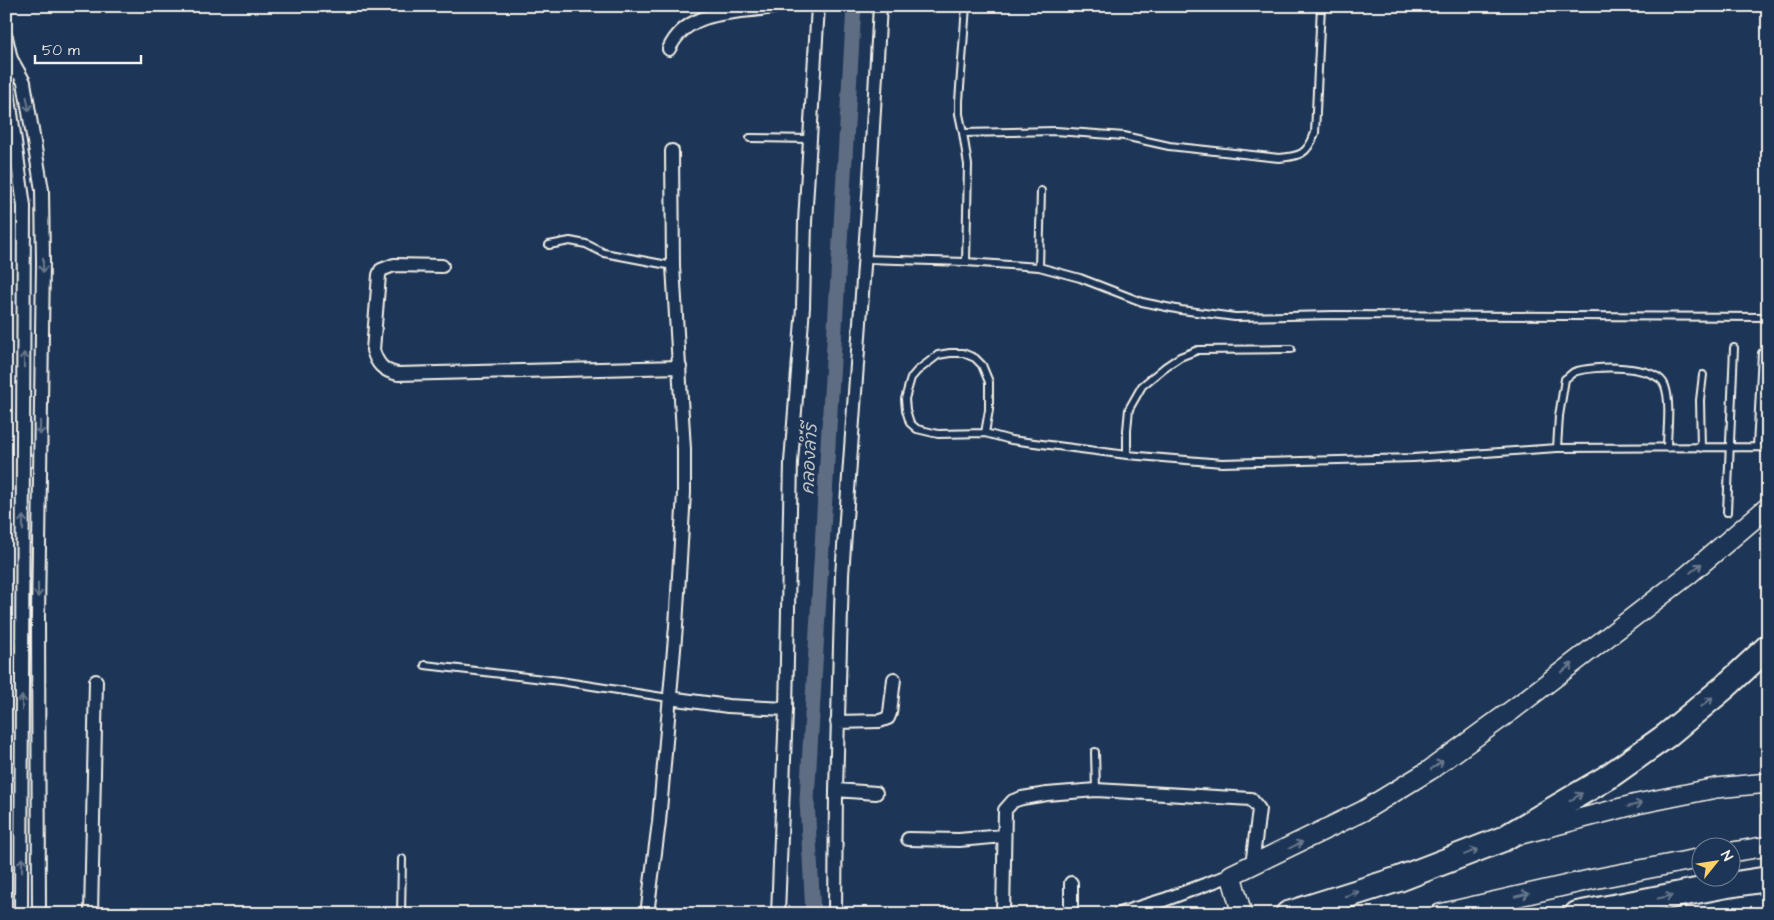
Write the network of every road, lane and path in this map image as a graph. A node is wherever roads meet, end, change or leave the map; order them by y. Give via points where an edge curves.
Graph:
1 (778, 6) edge
2 (818, 6) edge
3 (880, 6) edge
4 (966, 6) edge
5 (1321, 6) edge
6 (6, 37) edge
7 (669, 49) dead end
8 (11, 59) junction
9 (963, 133) junction
10 (750, 138) dead end
11 (810, 140) junction
12 (672, 151) dead end
13 (1041, 191) dead end
14 (549, 245) dead end
15 (864, 259) junction
16 (966, 262) junction
17 (442, 266) dead end
18 (673, 266) junction
19 (1039, 267) junction
20 (1768, 317) edge
21 (1734, 348) dead end
22 (1291, 349) dead end
23 (1762, 353) dead end
24 (680, 367) junction
25 (1702, 375) dead end
26 (985, 433) junction
27 (1729, 447) junction
28 (1756, 447) junction
29 (1557, 448) junction
30 (1667, 448) junction
31 (1701, 448) junction
32 (1768, 448) edge
33 (1127, 455) junction
34 (1768, 507) edge
35 (1727, 512) dead end
36 (1768, 647) edge
37 (425, 665) dead end
38 (894, 678) dead end
39 (96, 681) dead end
40 (669, 698) junction
41 (786, 709) junction
42 (837, 722) junction
43 (1095, 752) dead end
44 (1768, 783) edge
45 (836, 790) junction
46 (1096, 790) junction
47 (876, 793) dead end
48 (1004, 836) junction
49 (908, 839) dead end
50 (1503, 839) junction
51 (1768, 846) edge
52 (1742, 850) edge
53 (402, 859) dead end
54 (1692, 860) edge
55 (1252, 866) junction
56 (1231, 875) junction
57 (1768, 879) edge
58 (1071, 884) dead end
59 (22, 914) edge
60 (39, 914) edge
61 (91, 914) edge
62 (401, 914) edge
63 (646, 914) edge
64 (778, 914) edge
65 (835, 914) edge
66 (1003, 914) edge
67 (1071, 914) edge
68 (1118, 914) edge
69 (1242, 914) edge
70 (1288, 914) edge
71 (1440, 914) edge
72 (1577, 914) edge

1 - 7 street via 697,20 674,38
2 - 11 street
3 - 15 street
4 - 9 lane via 958,101
5 - 9 lane via 1315,133 1303,154 1279,158 1169,146 1124,136 1056,131
6 - 8 street
59 -> 8 street via 24,206 7,84
8 -> 60 street via 24,82 42,190
9 - 16 lane via 968,165
10 - 11 lane
11 - 41 street via 791,462
12 - 18 street
13 - 19 lane
14 - 18 lane via 570,240 604,253
15 - 16 lane
15 - 42 street via 842,576
16 - 19 lane
17 - 24 street via 394,265 381,270 378,275 373,350 376,360 388,372
18 - 24 street
19 - 20 lane via 1080,278 1142,302 1235,317
21 - 27 lane
22 - 33 lane via 1198,350 1180,357 1142,386 1130,409
23 - 28 lane
24 - 40 street via 684,493
25 - 31 lane
26 - 26 lane via 989,382 982,365 975,358 963,353 938,355 911,378 906,410 910,423 917,429 938,434
26 - 33 lane via 1011,440
27 - 28 lane
27 - 31 lane
27 - 35 lane
28 - 32 lane
29 - 30 lane
29 - 30 lane via 1565,379 1576,371 1605,368 1635,369 1653,373 1661,379 1667,395
29 - 33 lane via 1413,458 1231,463
30 - 31 lane
55 -> 34 main road via 1363,811 1430,770 1612,634
50 -> 36 highway via 1600,782 1666,736
37 - 40 lane
38 - 42 street via 890,713 884,721
39 - 61 street
40 - 41 street
40 - 63 street via 659,822
41 - 64 street
42 - 45 street
43 - 46 lane
50 -> 44 main road via 1637,804 1716,788
45 - 47 street
45 - 65 street
46 - 48 street via 1013,801 1005,810
46 - 55 street via 1252,799 1259,809
48 - 49 street via 959,840
48 - 66 street
70 -> 50 highway via 1399,879
51 - 52 main road
53 - 62 lane
71 -> 54 main road
55 - 56 main road
56 - 68 street
56 - 69 main road
72 -> 57 highway
58 - 67 street

